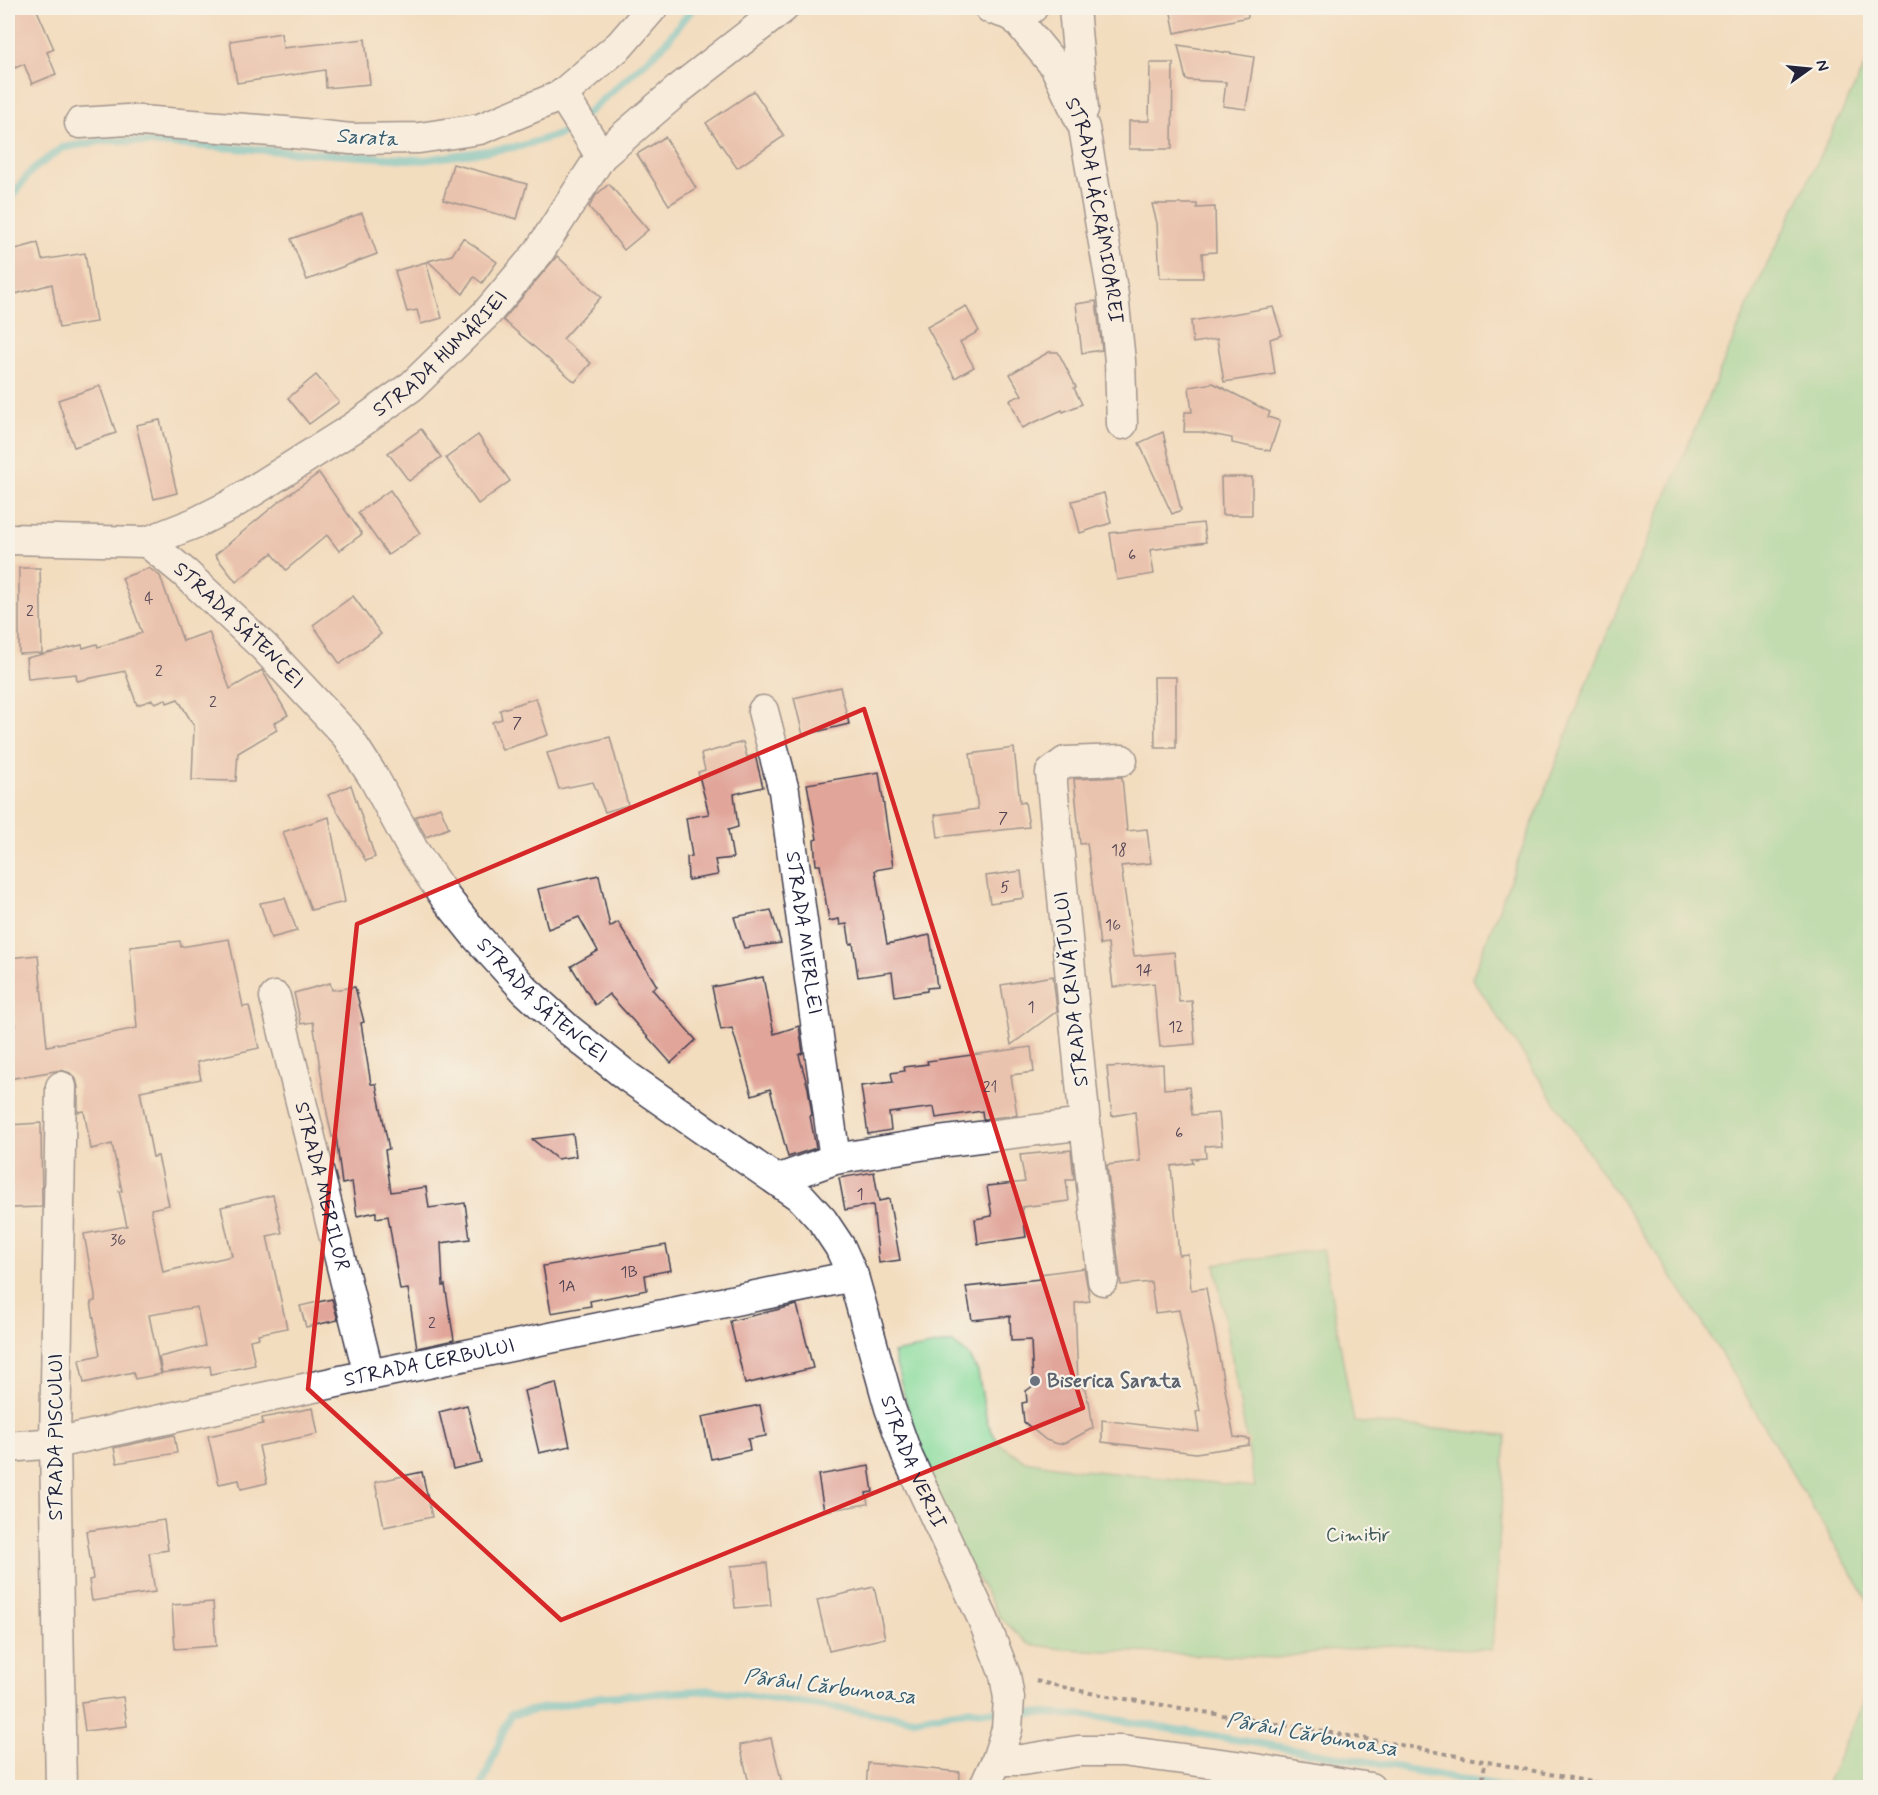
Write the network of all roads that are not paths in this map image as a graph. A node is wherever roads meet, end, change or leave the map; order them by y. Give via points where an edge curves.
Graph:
1 (652, 8) edge
2 (783, 8) edge
3 (1074, 8) edge
4 (1012, 10) edge
5 (565, 100) junction
6 (80, 123) dead end
7 (1084, 128) junction
8 (601, 156) junction
9 (1122, 424) dead end
10 (8, 539) edge
11 (147, 542) junction
12 (764, 711) dead end
13 (1122, 760) dead end
14 (275, 997) dead end
15 (61, 1087) dead end
16 (1085, 1124) junction
17 (835, 1159) junction
18 (777, 1180) junction
19 (853, 1276) junction
20 (1102, 1280) dead end
21 (369, 1375) junction
22 (54, 1443) junction
23 (8, 1447) edge
24 (997, 1760) junction
25 (61, 1788) edge
26 (984, 1788) edge
27 (1370, 1788) edge

1 - 5 street
2 - 8 street, STRADA HUMĂRIEI
3 - 7 street
4 - 7 street, STRADA LĂCRĂMIOAREI via 1055,66
5 - 6 street via 480,129 419,138 351,139 127,120
5 - 8 street
7 - 9 street, STRADA LĂCRĂMIOAREI via 1113,295
8 - 11 street, STRADA HUMĂRIEI via 538,253 486,314 412,386 229,506
10 - 11 street, STRADA HUMĂRIEI
11 - 18 street, STRADA SĂTENCEI via 264,647 347,736 412,850 477,937 525,990 628,1077
12 - 17 street, STRADA MIERLEI via 784,790
13 - 16 street, STRADA CRIVĂȚULUI via 1065,762 1051,773
14 - 21 street, STRADA MERILOR
15 - 22 street, STRADA PISCULUI
16 - 17 street
16 - 20 street, STRADA CRIVĂȚULUI
17 - 18 street
18 - 19 street, STRADA VERII via 802,1198 822,1220
19 - 21 street, STRADA CERBULUI
19 - 24 street, STRADA VERII via 908,1458 982,1619 1007,1686 1006,1729
21 - 22 street, STRADA CERBULUI
22 - 23 street, STRADA CERBULUI
22 - 25 street, STRADA PISCULUI
24 - 26 street, STRADA VERII
24 - 27 street via 1022,1760 1078,1750 1122,1751

